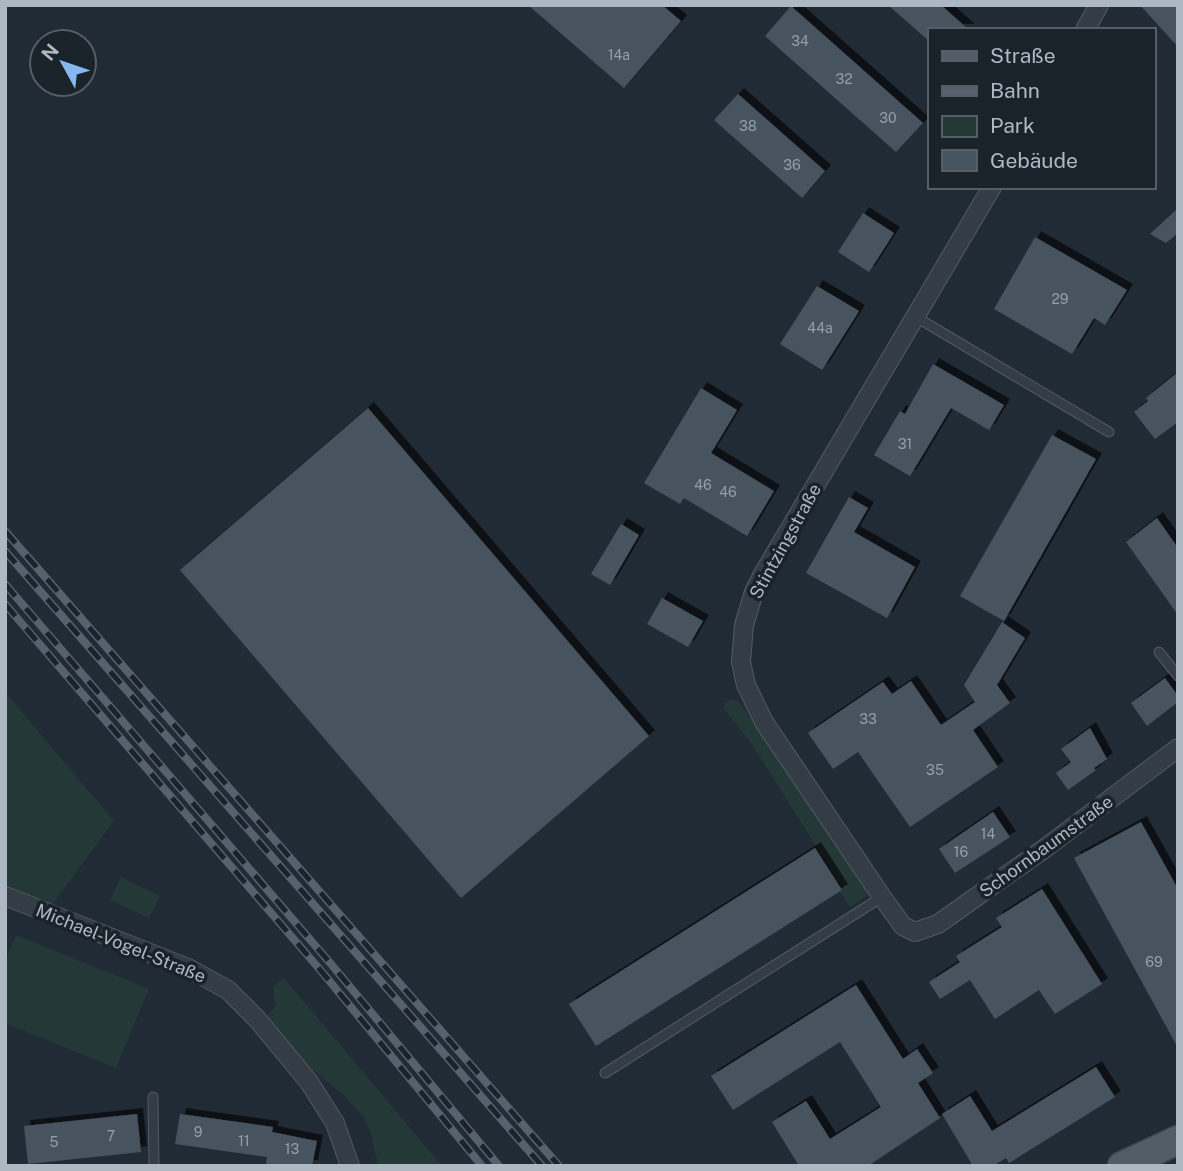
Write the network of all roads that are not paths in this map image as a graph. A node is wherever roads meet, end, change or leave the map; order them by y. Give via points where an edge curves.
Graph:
1 (1099, 5) edge
2 (1086, 28) edge
3 (991, 189) edge
4 (916, 317) junction
5 (1109, 432) dead end
6 (1159, 652) dead end
7 (1178, 676) edge
8 (1178, 748) edge
9 (5, 897) edge
10 (882, 897) junction
11 (910, 930) joint
12 (605, 1073) dead end
13 (153, 1097) dead end
14 (1165, 1152) edge
15 (154, 1166) edge
16 (350, 1166) edge
17 (1122, 1166) edge

1 - 2 street
3 - 4 street, Stintzingstraße
4 - 5 lane
4 - 10 street, Stintzingstraße via 763,574 744,625 741,662 756,709
6 - 7 lane
8 - 11 street, Schornbaumstraße via 938,924 923,931
9 - 16 street, Michael-Vogel-Straße via 188,968 228,990 309,1082 335,1123
10 - 11 street, Stintzingstraße
10 - 12 lane
13 - 15 lane
14 - 17 main road

